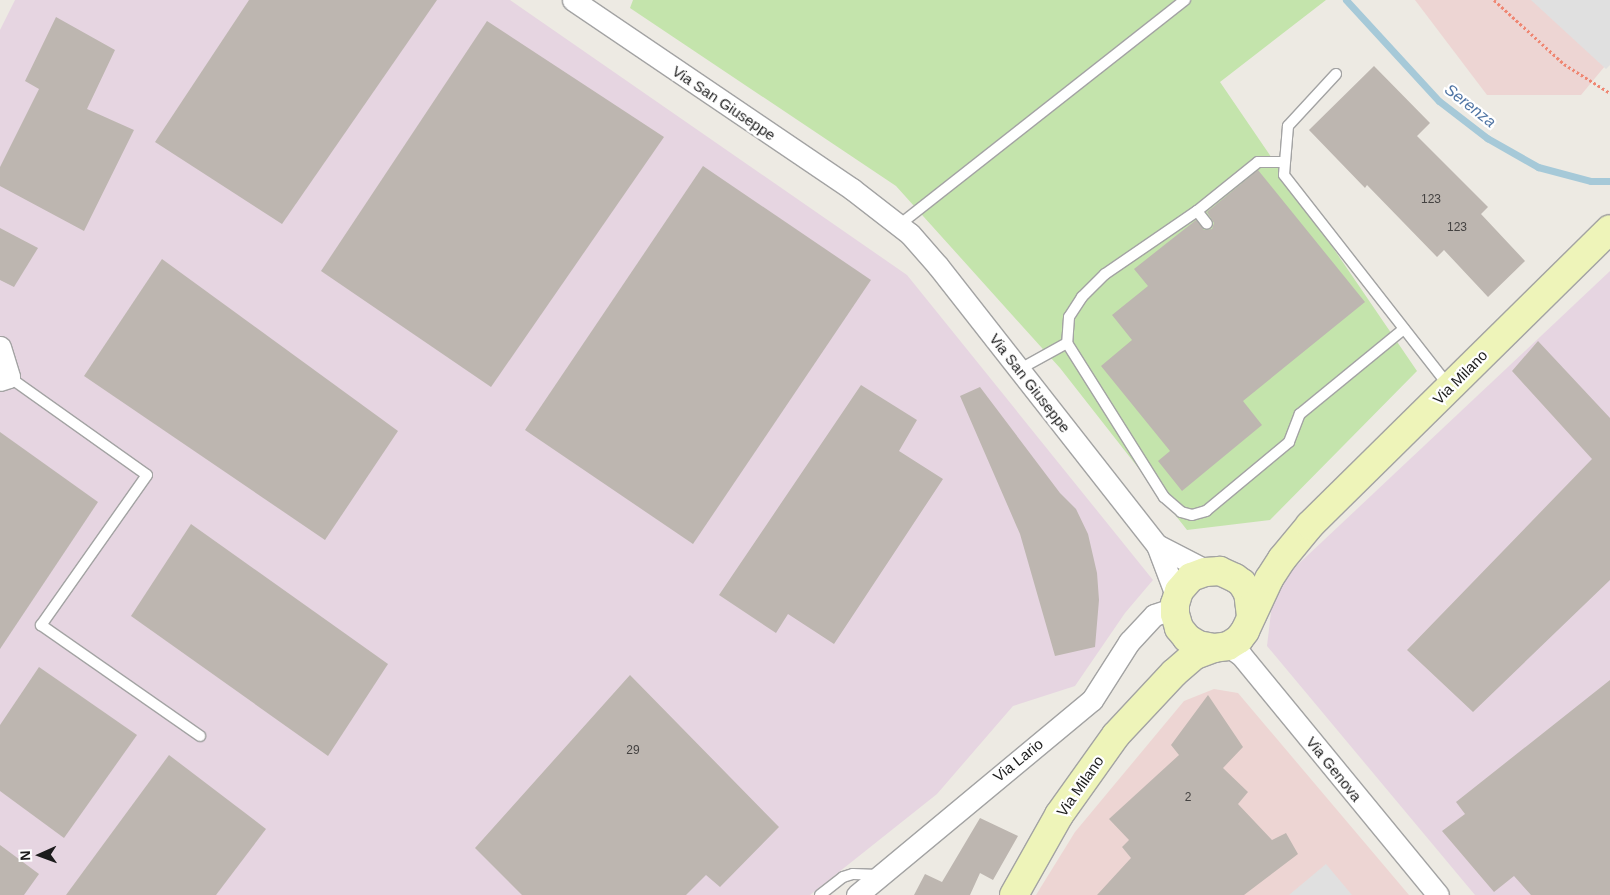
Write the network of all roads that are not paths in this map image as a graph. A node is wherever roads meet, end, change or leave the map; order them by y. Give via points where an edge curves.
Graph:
1 (573, 0) edge
2 (1186, 0) edge
3 (1336, 74) dead end
4 (1284, 162) junction
5 (1197, 211) junction
6 (1207, 224) dead end
7 (899, 225) junction
8 (1610, 229) edge
9 (1404, 329) junction
10 (1067, 343) junction
11 (0, 347) edge
12 (1020, 369) junction
13 (4, 378) edge
14 (1450, 387) junction
15 (1310, 525) junction
16 (1157, 545) junction
17 (1208, 572) junction
18 (1236, 578) junction
19 (1174, 612) junction
20 (1235, 641) junction
21 (1160, 688) junction
22 (200, 736) dead end
23 (879, 875) junction
24 (820, 895) edge
25 (857, 895) edge
26 (1014, 895) edge
27 (1438, 895) edge

1 - 7 street, Via San Giuseppe via 852,189
2 - 7 lane
3 - 4 lane via 1288,126
4 - 5 lane via 1258,162
4 - 9 lane via 1284,175
5 - 6 lane
5 - 10 lane via 1105,274 1069,317
7 - 12 street, Via San Giuseppe via 938,266
8 - 14 main road, Via Milano
9 - 10 lane via 1300,414 1288,442 1217,504 1192,515 1180,512 1164,497
9 - 14 lane
10 - 12 lane
11 - 13 street
12 - 16 street, Via San Giuseppe
13 - 22 lane via 146,476 41,625
14 - 15 main road, Via Milano
15 - 18 main road, Via Milano
15 - 20 main road, Via Milano via 1282,559
16 - 17 street, Via San Giuseppe
16 - 19 street, Via San Giuseppe
17 - 18 main road via 1220,572
17 - 19 main road via 1191,577 1179,591
18 - 20 main road via 1248,593
19 - 20 main road via 1187,638 1198,645
19 - 21 main road, Via Milano via 1174,650
19 - 23 street, Via Lario via 1154,615 1129,642 1092,700
20 - 21 main road, Via Milano via 1195,656
20 - 27 street, Via Genova
21 - 26 main road, Via Milano via 1116,735 1088,772
23 - 24 lane via 848,876
23 - 25 street, Via Lario

